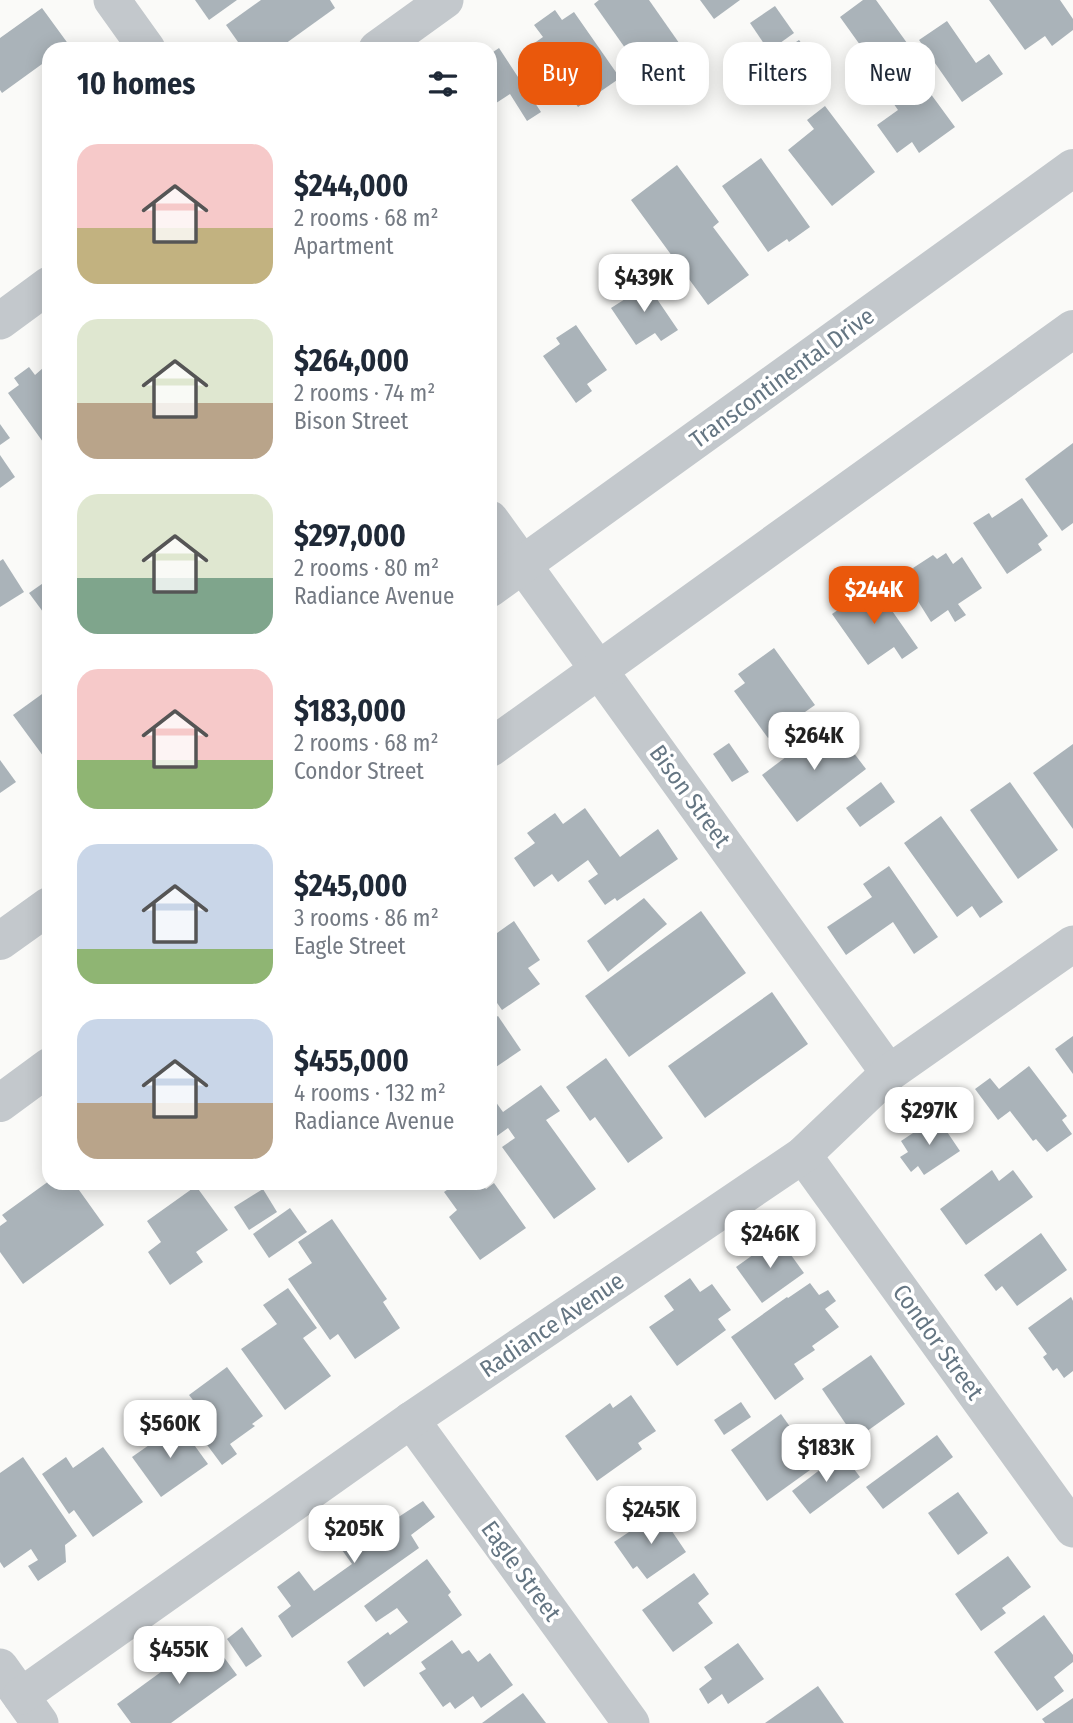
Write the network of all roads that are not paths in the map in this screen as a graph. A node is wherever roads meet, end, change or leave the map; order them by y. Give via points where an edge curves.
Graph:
1 (112, 0) edge
2 (446, 0) edge
3 (142, 42) edge
4 (387, 42) edge
5 (1073, 168) edge
6 (42, 290) edge
7 (0, 321) edge
8 (1073, 329) edge
9 (497, 529) edge
10 (523, 564) junction
11 (497, 583) edge
12 (599, 669) junction
13 (497, 743) edge
14 (42, 910) edge
15 (0, 941) edge
16 (1073, 944) edge
17 (42, 1072) edge
18 (888, 1073) junction
19 (0, 1103) edge
20 (803, 1156) junction
21 (411, 1420) junction
22 (1073, 1529) edge
23 (0, 1667) edge
24 (30, 1710) edge
25 (631, 1723) edge

1 - 3 street
2 - 4 street
5 - 10 street, Transcontinental Drive
6 - 7 street
8 - 12 street
9 - 10 street, Bison Street
10 - 11 street, Transcontinental Drive
10 - 12 street, Bison Street
12 - 13 street
12 - 18 street, Bison Street
14 - 15 street
16 - 18 street, Radiance Avenue
17 - 19 street
18 - 20 street, Radiance Avenue
20 - 21 street, Radiance Avenue
20 - 22 street, Condor Street
21 - 24 street, Radiance Avenue
21 - 25 street, Eagle Street
23 - 24 street

